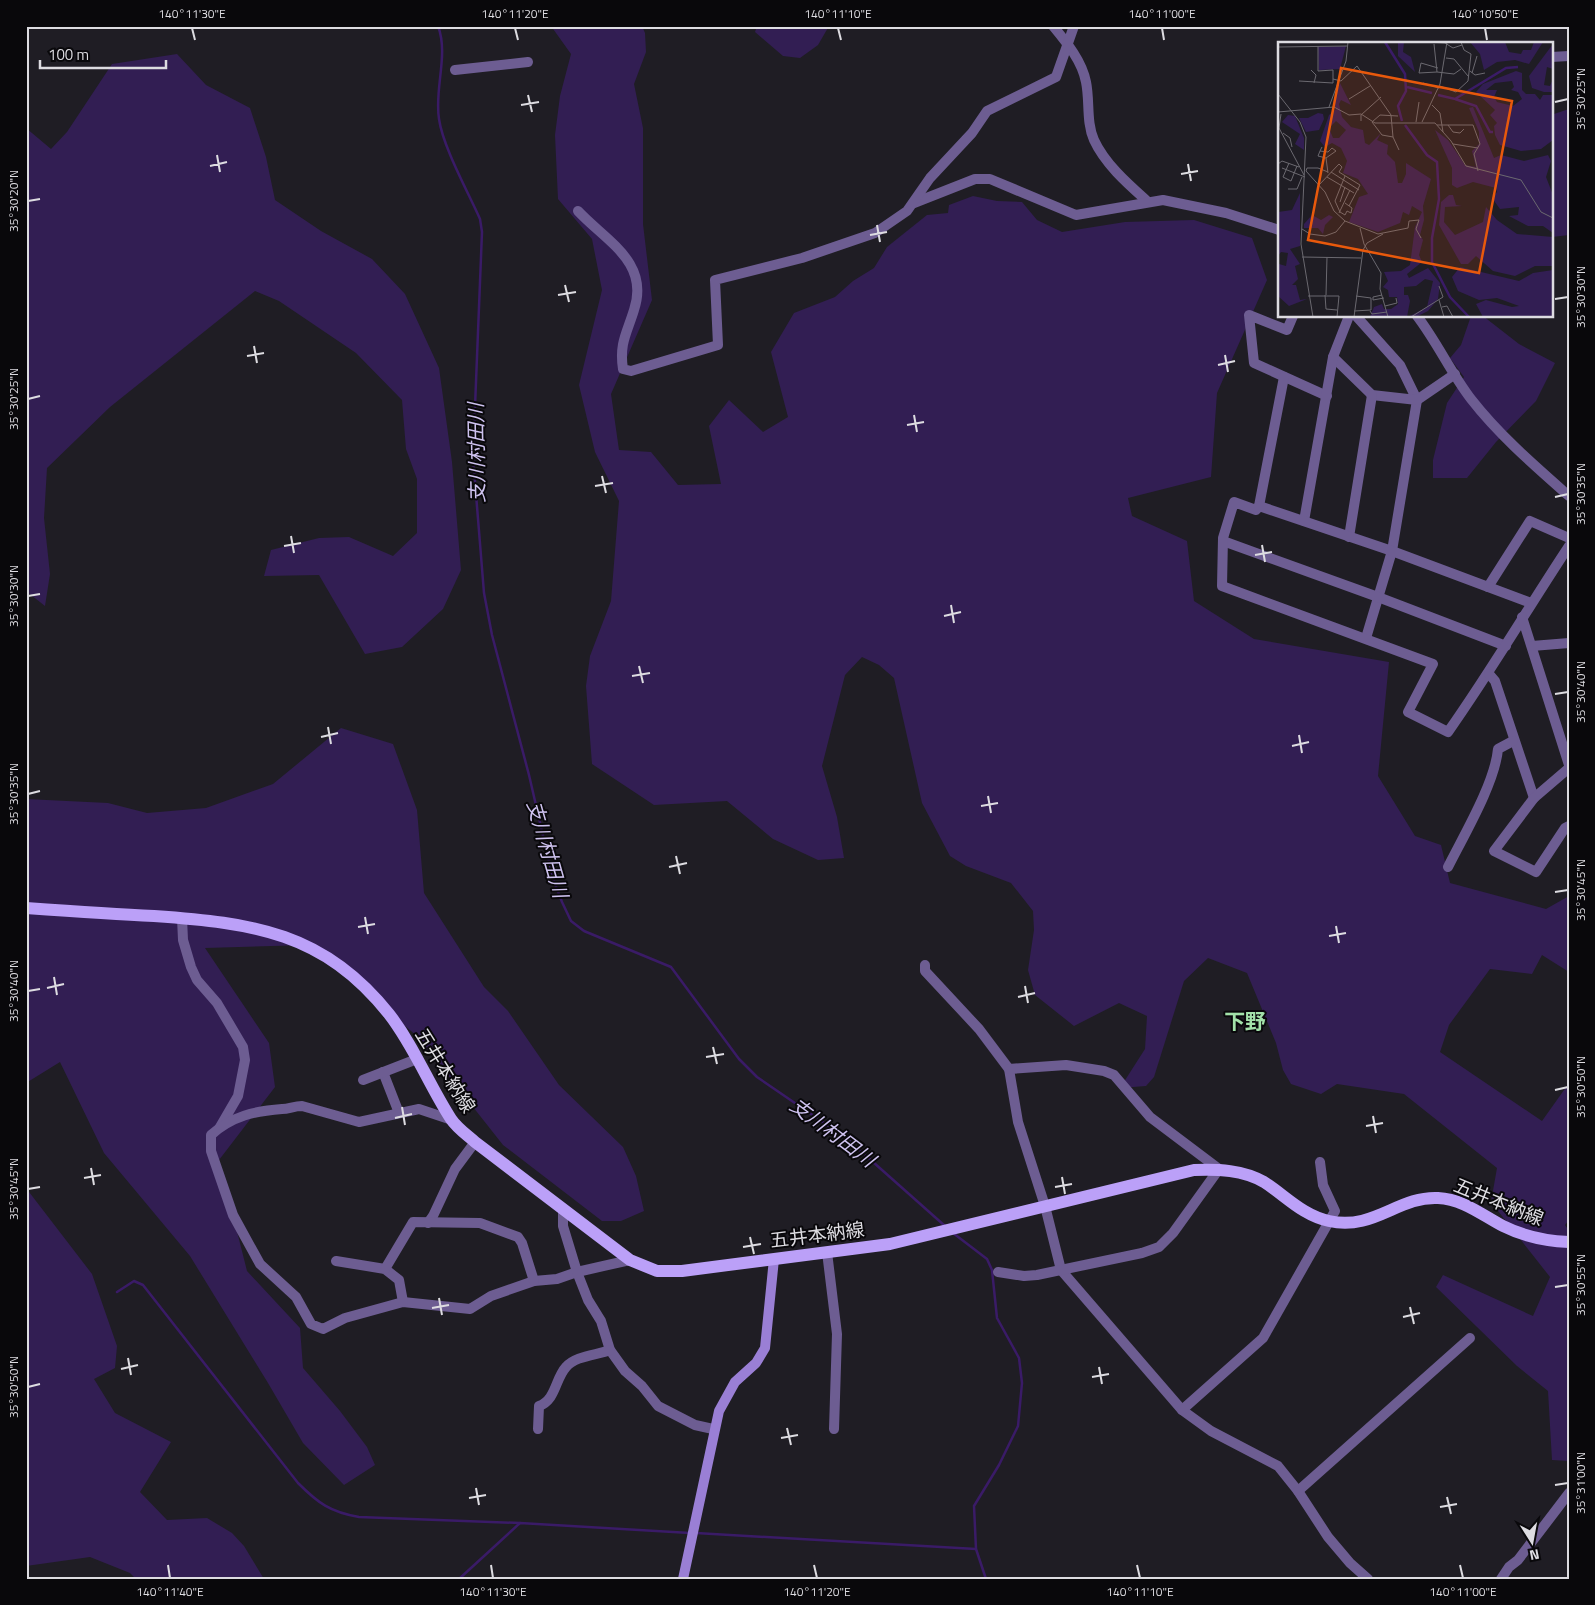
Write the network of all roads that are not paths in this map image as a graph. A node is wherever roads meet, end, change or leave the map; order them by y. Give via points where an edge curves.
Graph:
1 (1053, 26) edge
2 (1074, 26) edge
3 (1067, 45) junction
4 (1569, 56) edge
5 (1552, 57) edge
6 (528, 62) dead end
7 (455, 70) dead end
8 (1148, 201) junction
9 (914, 203) junction
10 (578, 211) dead end
11 (1278, 230) edge
12 (1292, 318) edge
13 (1348, 318) edge
14 (1358, 318) edge
15 (1418, 318) edge
16 (1333, 357) junction
17 (1455, 374) junction
18 (1284, 378) junction
19 (1372, 395) junction
20 (1327, 396) junction
21 (1417, 400) junction
22 (1569, 496) edge
23 (1259, 506) junction
24 (1304, 522) junction
25 (1349, 537) junction
26 (1569, 538) edge
27 (1223, 541) junction
28 (1569, 546) edge
29 (1392, 551) junction
30 (1488, 587) junction
31 (1378, 597) junction
32 (1531, 603) junction
33 (1522, 617) junction
34 (1366, 638) junction
35 (1569, 643) edge
36 (1506, 646) junction
37 (1532, 646) junction
38 (1489, 674) junction
39 (1513, 741) junction
40 (1569, 767) edge
41 (1534, 798) junction
42 (1569, 826) edge
43 (1448, 867) dead end
44 (26, 908) edge
45 (182, 918) junction
46 (925, 965) dead end
47 (417, 1059) junction
48 (1009, 1069) junction
49 (383, 1072) junction
50 (363, 1080) dead end
51 (399, 1113) junction
52 (452, 1120) junction
53 (220, 1127) junction
54 (475, 1142) junction
55 (1320, 1162) dead end
56 (1219, 1169) junction
57 (1045, 1206) junction
58 (563, 1210) junction
59 (1330, 1221) junction
60 (428, 1223) junction
61 (1569, 1242) edge
62 (827, 1252) junction
63 (774, 1259) junction
64 (630, 1260) junction
65 (336, 1261) dead end
66 (385, 1269) junction
67 (1061, 1270) junction
68 (577, 1272) junction
69 (998, 1272) dead end
70 (534, 1281) junction
71 (403, 1302) junction
72 (1470, 1338) dead end
73 (610, 1350) junction
74 (1182, 1410) junction
75 (538, 1429) dead end
76 (713, 1429) junction
77 (834, 1429) dead end
78 (1298, 1491) junction
79 (1569, 1493) edge
80 (683, 1579) edge
81 (1368, 1579) edge
82 (1501, 1579) edge

1 - 3 street
2 - 3 street
3 - 8 street via 1080,63 1086,82 1094,139 1108,162
3 - 9 street via 1056,77 987,111 972,133 916,195
4 - 5 street
6 - 7 street
8 - 9 street via 1076,215 990,179 975,178
8 - 11 street via 1162,200 1226,213
9 - 10 street via 875,233 802,258 715,280 718,345 631,372 623,368 621,354 639,285 630,262
12 - 18 street via 1287,330 1249,315 1254,363
13 - 16 street
14 - 21 street via 1400,365
15 - 17 street
16 - 19 street
16 - 20 street
17 - 21 street
17 - 22 street via 1470,398 1490,420
18 - 20 street
18 - 23 street
19 - 21 street
19 - 25 street
20 - 24 street
21 - 29 street
23 - 24 street
23 - 27 street via 1256,510 1234,502
24 - 25 street
25 - 29 street
26 - 30 street via 1530,521
27 - 31 street
27 - 34 street via 1222,586
28 - 32 street
29 - 30 street
29 - 31 street
30 - 32 street
31 - 34 street
31 - 36 street
32 - 33 street
33 - 36 street
33 - 37 street
34 - 38 street via 1432,664 1408,712 1448,732
35 - 37 street
36 - 38 street
37 - 40 street
38 - 39 street via 1495,681
39 - 41 street
39 - 43 street via 1498,749 1490,779
40 - 41 street
41 - 42 street via 1494,851 1536,872
44 - 45 main road, 五井本納線
45 - 47 main road, 五井本納線 via 266,930 293,939 318,953 366,988 391,1016
45 - 53 street via 186,956 197,980 217,1003 243,1047 245,1060 238,1096
46 - 48 street via 925,971 979,1029
47 - 49 street
47 - 52 main road, 五井本納線
48 - 56 street via 1066,1065 1114,1075 1150,1117
48 - 57 street via 1018,1122
49 - 50 street
49 - 51 street
51 - 52 street via 419,1109
51 - 53 street via 359,1122 294,1106 255,1111
52 - 54 main road, 五井本納線
53 - 71 street via 211,1135 211,1150 234,1215 260,1264 296,1297 311,1324 322,1329 345,1318
54 - 58 main road, 五井本納線
54 - 60 street via 455,1169
55 - 59 street via 1323,1185 1334,1205
56 - 57 main road, 五井本納線 via 1180,1172
56 - 59 main road, 五井本納線 via 1263,1182 1306,1213
56 - 67 street via 1173,1233 1159,1247
57 - 62 main road, 五井本納線 via 917,1239
57 - 67 street
58 - 64 main road, 五井本納線
58 - 68 street via 563,1226
59 - 61 main road, 五井本納線 via 1372,1219 1416,1200 1437,1198 1459,1202 1522,1234
59 - 74 street via 1263,1338
60 - 66 street via 413,1222
60 - 70 street via 480,1223 518,1238
62 - 63 main road, 五井本納線
62 - 77 street via 837,1334
63 - 64 main road, 五井本納線 via 667,1272
63 - 76 main road via 765,1348 756,1363 735,1382
64 - 68 street
65 - 66 street
66 - 71 street via 399,1280
67 - 69 street via 1024,1276
67 - 74 street
68 - 70 street via 557,1279
68 - 73 street via 601,1321
70 - 71 street via 491,1296 470,1309
72 - 78 street
73 - 75 street via 565,1367 550,1400 540,1406
73 - 76 street via 658,1406 688,1422
74 - 78 street via 1211,1431 1278,1466
76 - 80 main road
78 - 81 street via 1328,1537
79 - 82 street

